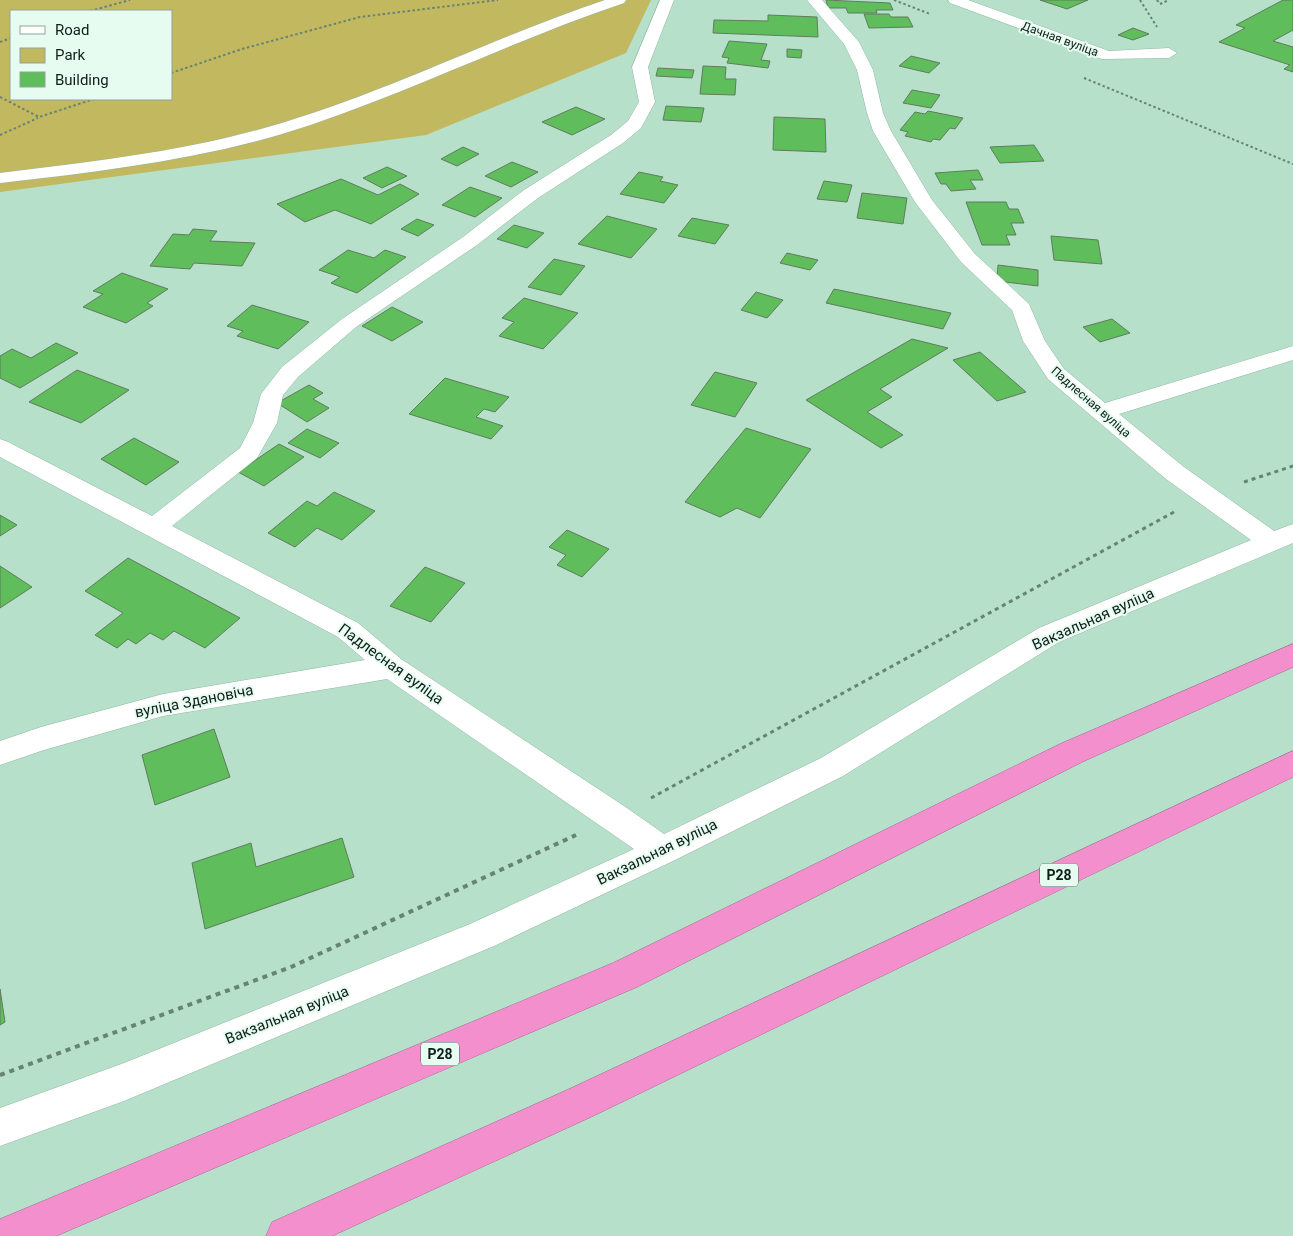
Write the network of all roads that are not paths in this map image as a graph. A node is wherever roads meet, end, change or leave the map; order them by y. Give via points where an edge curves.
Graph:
1 (619, 0) edge
2 (667, 0) edge
3 (814, 0) edge
4 (955, 0) edge
5 (1169, 53) dead end
6 (0, 178) edge
7 (1293, 353) edge
8 (1101, 412) junction
9 (0, 446) edge
10 (153, 528) junction
11 (1282, 537) edge
12 (1293, 655) edge
13 (391, 668) junction
14 (0, 753) edge
15 (1293, 763) edge
16 (662, 851) junction
17 (0, 1127) edge
18 (8, 1236) edge
19 (286, 1236) edge

1 - 6 street via 367,99 276,130 144,160
2 - 10 street via 640,67 647,102 635,124 349,323 290,372 272,394 265,423 248,453
3 - 8 street, Падлесная вуліца via 851,42 866,70 882,131 924,202 968,258 1022,308 1034,341 1056,374
4 - 5 street, Дачная вуліца via 1107,56
7 - 8 street
8 - 11 street, Падлесная вуліца via 1175,473
9 - 10 street, Падлесная вуліца
10 - 13 street, Падлесная вуліца via 348,630
11 - 16 street, Вакзальная вуліца via 1049,635 832,767
12 - 18 highway, Р28 via 1071,753 624,975
13 - 14 street, вуліца Здановіча via 163,705
13 - 16 street, Падлесная вуліца
15 - 19 highway, Р28 via 615,1087
16 - 17 street, Вакзальная вуліца via 482,935 124,1082

